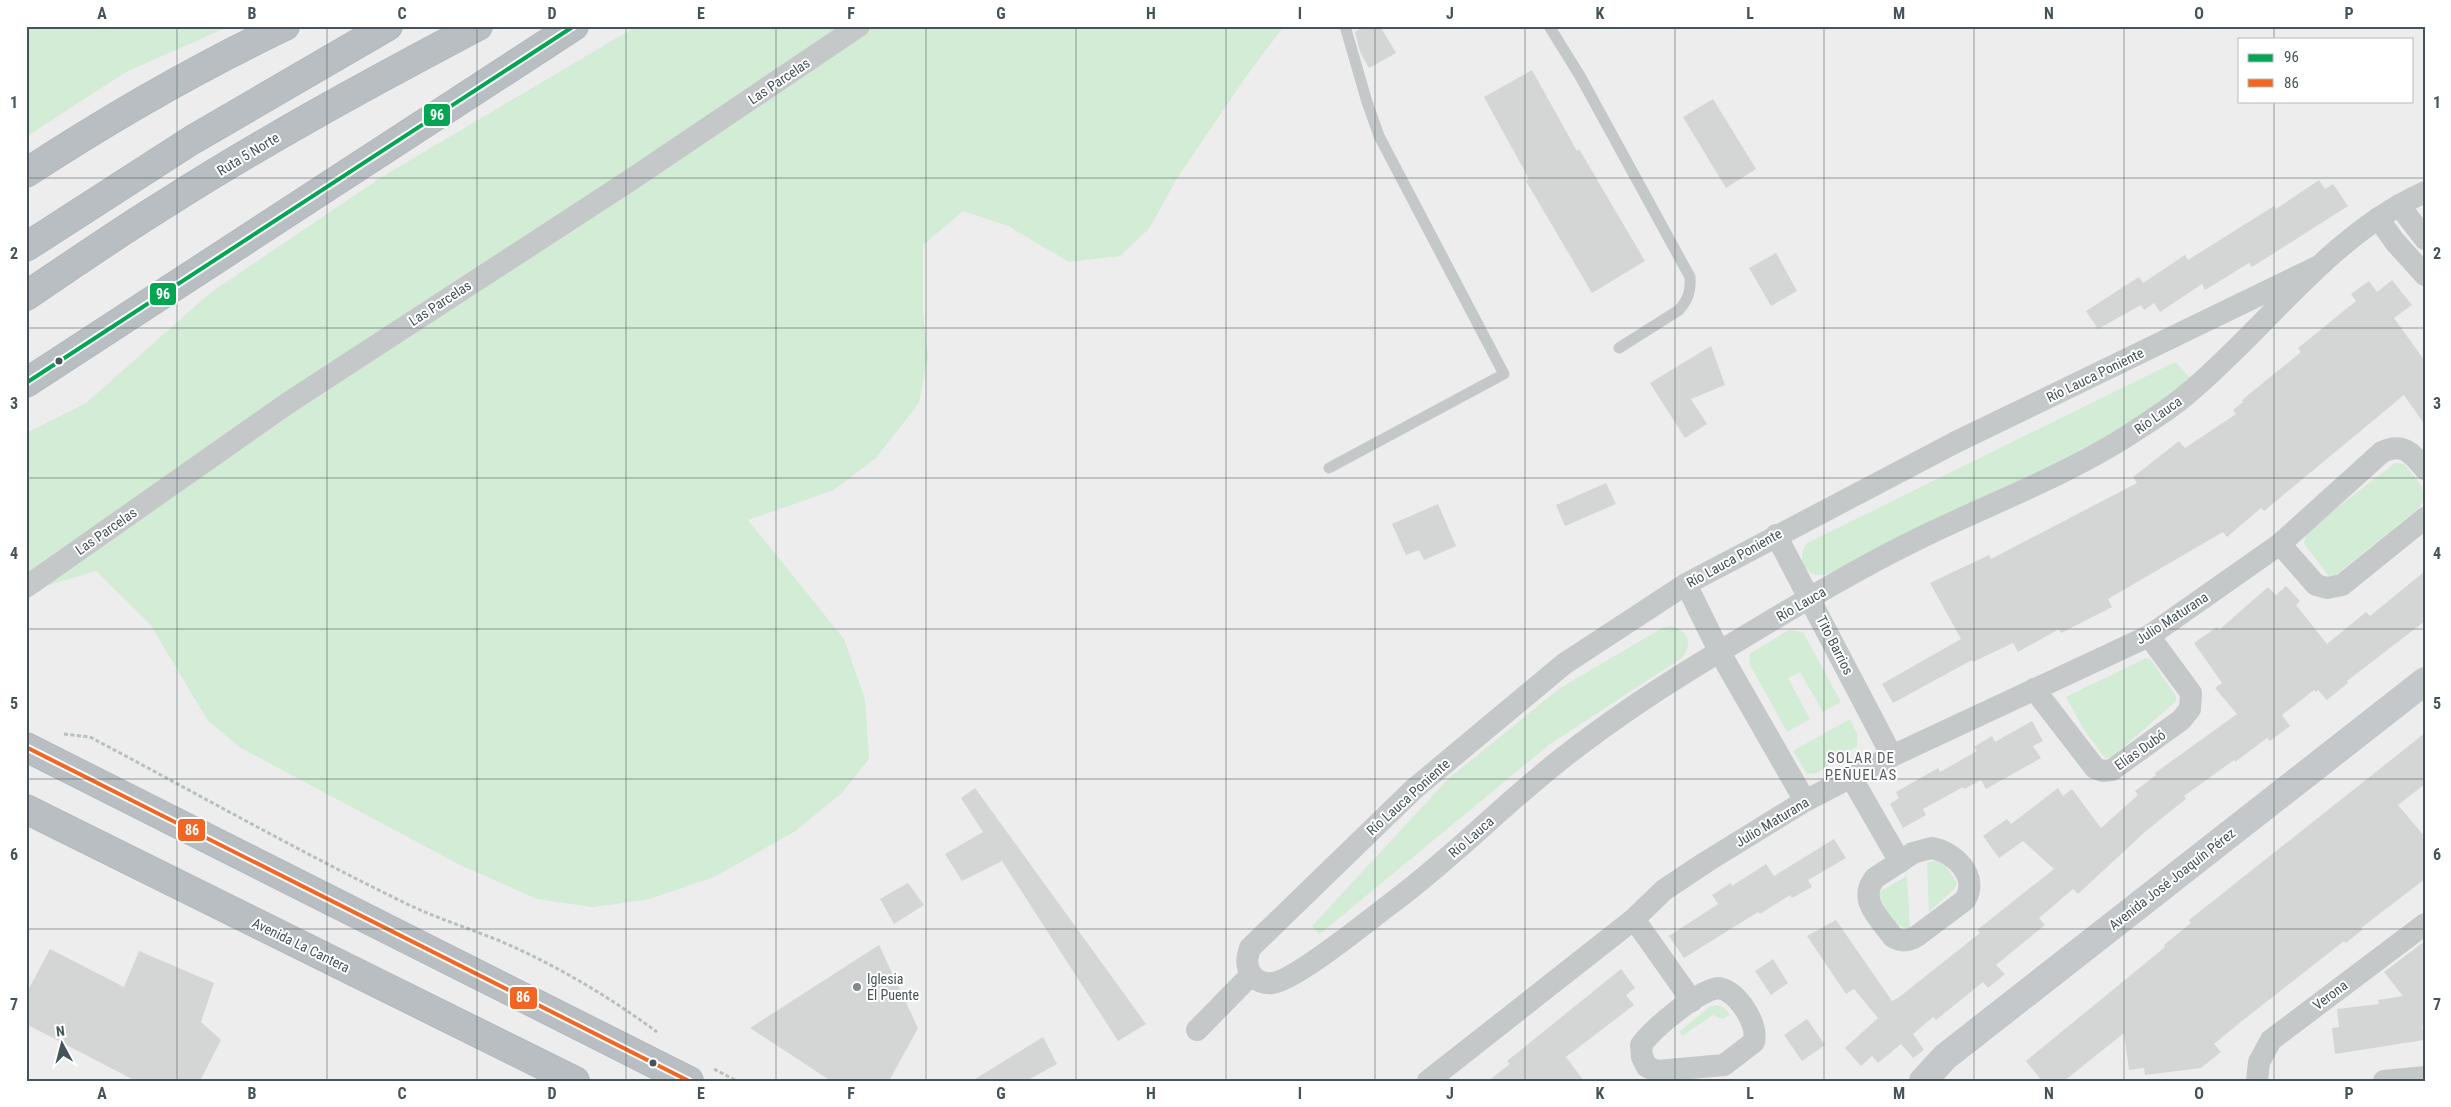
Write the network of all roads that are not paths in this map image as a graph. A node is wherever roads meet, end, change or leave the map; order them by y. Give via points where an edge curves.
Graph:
1 (286, 26) edge
2 (388, 26) edge
3 (478, 26) edge
4 (574, 26) edge
5 (859, 26) edge
6 (1345, 26) edge
7 (1549, 26) edge
8 (26, 173) edge
9 (2425, 192) edge
10 (2400, 205) junction
11 (2378, 218) junction
12 (2425, 239) edge
13 (26, 247) edge
14 (2318, 267) junction
15 (2425, 275) edge
16 (26, 296) edge
17 (1619, 348) dead end
18 (26, 383) edge
19 (1329, 468) dead end
20 (2425, 469) edge
21 (2425, 518) edge
22 (1776, 535) junction
23 (2280, 544) junction
24 (1686, 584) junction
25 (26, 586) edge
26 (1810, 598) junction
27 (2148, 636) junction
28 (1719, 651) junction
29 (2425, 681) edge
30 (2034, 689) junction
31 (26, 747) edge
32 (1892, 756) junction
33 (1851, 777) junction
34 (1805, 802) junction
35 (26, 809) edge
36 (1900, 862) junction
37 (1634, 919) junction
38 (2425, 924) edge
39 (1251, 975) junction
40 (1692, 1002) junction
41 (1197, 1030) dead end
42 (701, 1075) edge
43 (2425, 1077) edge
44 (575, 1081) edge
45 (1428, 1081) edge
46 (1922, 1081) edge
47 (2257, 1081) edge
48 (2384, 1081) edge

1 - 8 highway via 147,98
2 - 13 highway via 200,136
3 - 16 highway, Ruta 5 Norte via 250,152
4 - 18 highway
5 - 25 street, Las Parcelas via 629,181 304,392
6 - 19 lane via 1380,136 1504,374
7 - 17 lane via 1580,76 1690,277 1690,292 1679,310
9 - 10 street, Río Lauca
10 - 11 street, Río Lauca
10 - 12 street
11 - 14 street, Río Lauca
11 - 15 street
14 - 22 street, Río Lauca Poniente via 1956,442
14 - 26 street, Río Lauca via 2192,390 2142,427 2089,461 1921,538
20 - 23 street, Julio Maturana via 2404,448 2382,452
21 - 23 street via 2335,588 2316,585
22 - 24 street, Río Lauca Poniente
22 - 26 street, Tito Barrios
23 - 27 street, Julio Maturana
24 - 28 street
24 - 39 street, Río Lauca Poniente via 1564,664 1414,789 1250,948 1246,960
26 - 28 street, Río Lauca
26 - 32 street, Tito Barrios
27 - 30 street, Julio Maturana
27 - 30 street, Elías Dubó via 2191,693 2190,709 2181,720 2112,770 2095,768
28 - 34 street
28 - 39 street, Río Lauca via 1560,760 1420,882 1320,957 1282,980 1269,984
29 - 46 main road, Avenida José Joaquín Pérez via 1945,1057
30 - 32 street, Julio Maturana
31 - 42 highway
32 - 33 street, Julio Maturana
33 - 34 street, Julio Maturana
33 - 36 street
34 - 37 street, Julio Maturana via 1699,866 1664,890
35 - 44 highway, Avenida La Cantera
36 - 36 street via 1922,849 1940,849 1956,859 1969,877 1970,889 1965,900 1917,936 1904,941 1893,937 1867,899 1870,884 1875,878
37 - 40 street
37 - 45 street, Julio Maturana
38 - 47 street, Verona via 2271,1040 2259,1062
39 - 41 street
40 - 40 street via 1641,1045 1647,1066 1658,1072 1724,1065 1754,1042 1752,1022 1731,993 1712,989
43 - 48 street

